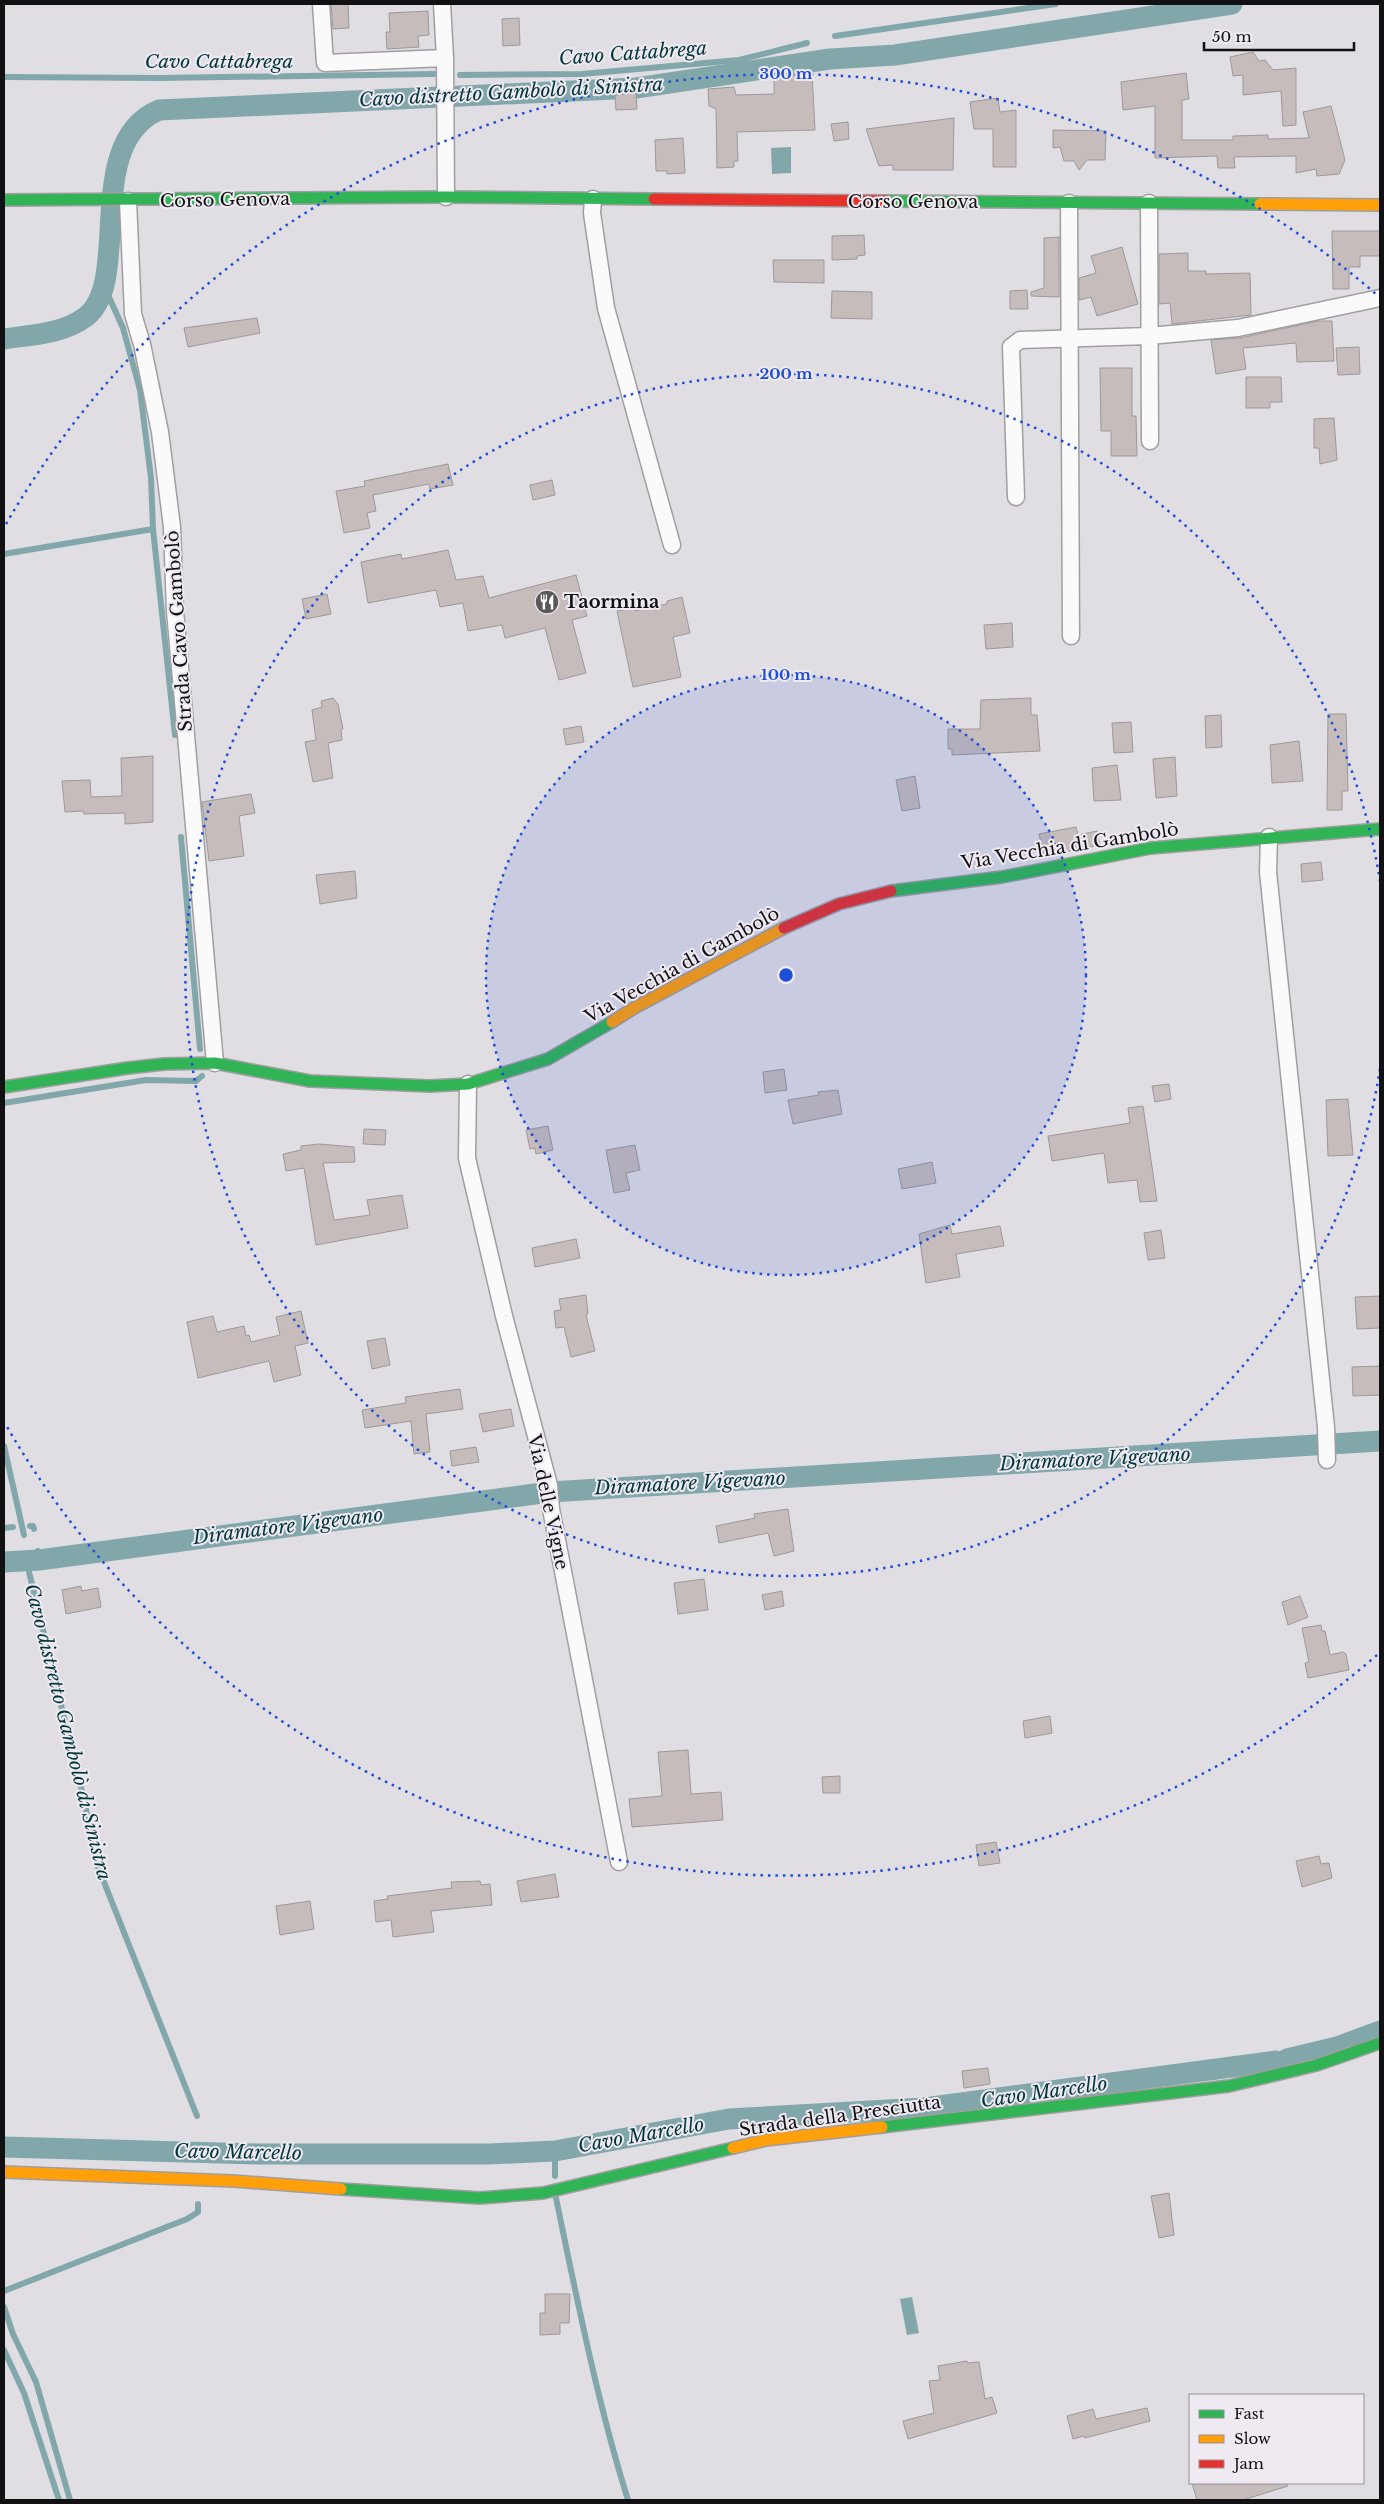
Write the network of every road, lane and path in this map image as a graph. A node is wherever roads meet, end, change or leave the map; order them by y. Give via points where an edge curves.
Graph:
1 (321, 4) edge
2 (442, 4) edge
3 (445, 58) junction
4 (446, 197) junction
5 (593, 199) junction
6 (4, 200) edge
7 (127, 201) junction
8 (1069, 203) junction
9 (1149, 203) junction
10 (1380, 205) edge
11 (1380, 298) edge
12 (1149, 336) junction
13 (1070, 337) junction
14 (1150, 441) dead end
15 (1016, 497) dead end
16 (672, 545) dead end
17 (1071, 636) dead end
18 (1380, 829) edge
19 (1269, 837) junction
20 (215, 1064) junction
21 (468, 1084) junction
22 (4, 1087) edge
23 (1327, 1460) dead end
24 (619, 1862) dead end
25 (1380, 2043) edge
26 (4, 2172) edge

1 - 3 street via 325,63
2 - 3 street
3 - 4 street
4 - 5 street, Corso Genova
4 - 7 street, Corso Genova
5 - 8 street, Corso Genova
5 - 16 street via 592,212 606,308
6 - 7 street, Corso Genova
7 - 20 street, Strada Cavo Gambolò via 132,314 142,344 160,432 172,527 175,611
8 - 9 street, Corso Genova
8 - 13 street
9 - 10 street, Corso Genova
9 - 12 street
11 - 12 street via 1238,328
12 - 13 street
12 - 14 street
13 - 15 street via 1020,340 1011,347
13 - 17 street
18 - 19 street, Via Vecchia di Gambolò
19 - 21 street, Via Vecchia di Gambolò via 1151,848 1002,877 902,888 839,904 767,936 548,1059
19 - 23 street via 1268,872
20 - 21 street, Via Vecchia di Gambolò via 310,1081 430,1086
20 - 22 street, Via Vecchia di Gambolò via 164,1064
21 - 24 street, Via delle Vigne via 467,1158 504,1316 549,1485
25 - 26 street, Strada della Presciutta via 1317,2065 1229,2086 766,2140 543,2193 480,2198 437,2197 233,2180

